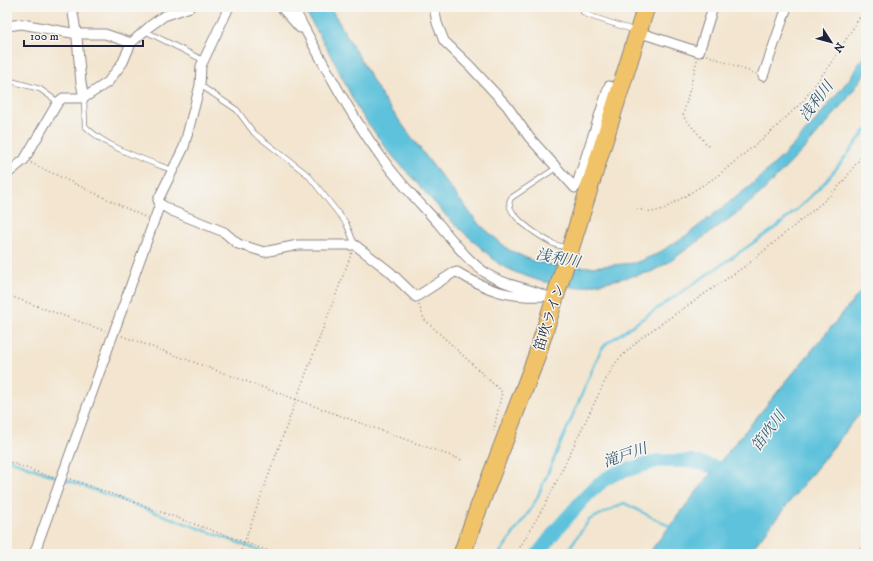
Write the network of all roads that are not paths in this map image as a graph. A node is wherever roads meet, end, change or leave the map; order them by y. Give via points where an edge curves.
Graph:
1 (72, 7) edge
2 (190, 7) edge
3 (229, 7) edge
4 (281, 7) edge
5 (293, 7) edge
6 (434, 7) edge
7 (587, 7) edge
8 (646, 7) edge
9 (713, 7) edge
10 (788, 7) edge
11 (7, 26) edge
12 (144, 30) junction
13 (638, 32) junction
14 (77, 34) junction
15 (310, 38) junction
16 (131, 43) junction
17 (203, 60) junction
18 (763, 76) road end
19 (7, 80) edge
20 (200, 84) junction
21 (620, 90) junction
22 (84, 98) junction
23 (58, 102) junction
24 (556, 168) junction
25 (172, 170) junction
26 (7, 174) edge
27 (160, 204) junction
28 (355, 245) junction
29 (569, 252) junction
30 (553, 295) junction
31 (34, 554) edge
32 (462, 554) edge

1 - 14 street
2 - 12 street via 164,16
3 - 17 street
4 - 15 street
5 - 15 street
6 - 24 street via 444,41 507,106
7 - 13 lane via 583,12 590,16
8 - 13 highway, 笛吹ライン
9 - 13 street via 699,52
10 - 18 street
11 - 14 street via 22,24
12 - 16 street
12 - 17 lane
13 - 21 highway, 笛吹ライン
14 - 16 street via 106,34
14 - 22 street
15 - 30 street via 349,110 379,155 454,241 489,275 507,284
16 - 22 street via 123,62 108,82
17 - 20 street via 200,66
19 - 23 lane via 40,89
20 - 25 street via 184,147
20 - 28 lane via 237,110 254,133 308,175 346,224
21 - 24 street via 609,86 575,188
21 - 29 highway, 笛吹ライン
22 - 23 street via 63,98
22 - 25 lane via 84,126 97,137
23 - 26 street via 24,160
24 - 29 lane via 511,198 509,206 531,230
25 - 27 street via 158,200
27 - 28 street via 224,232 238,244 264,252 298,245
27 - 31 street
28 - 30 street via 389,271 416,298 457,272 493,291 528,297
29 - 30 highway, 笛吹ライン
30 - 32 highway, 笛吹ライン via 536,358

